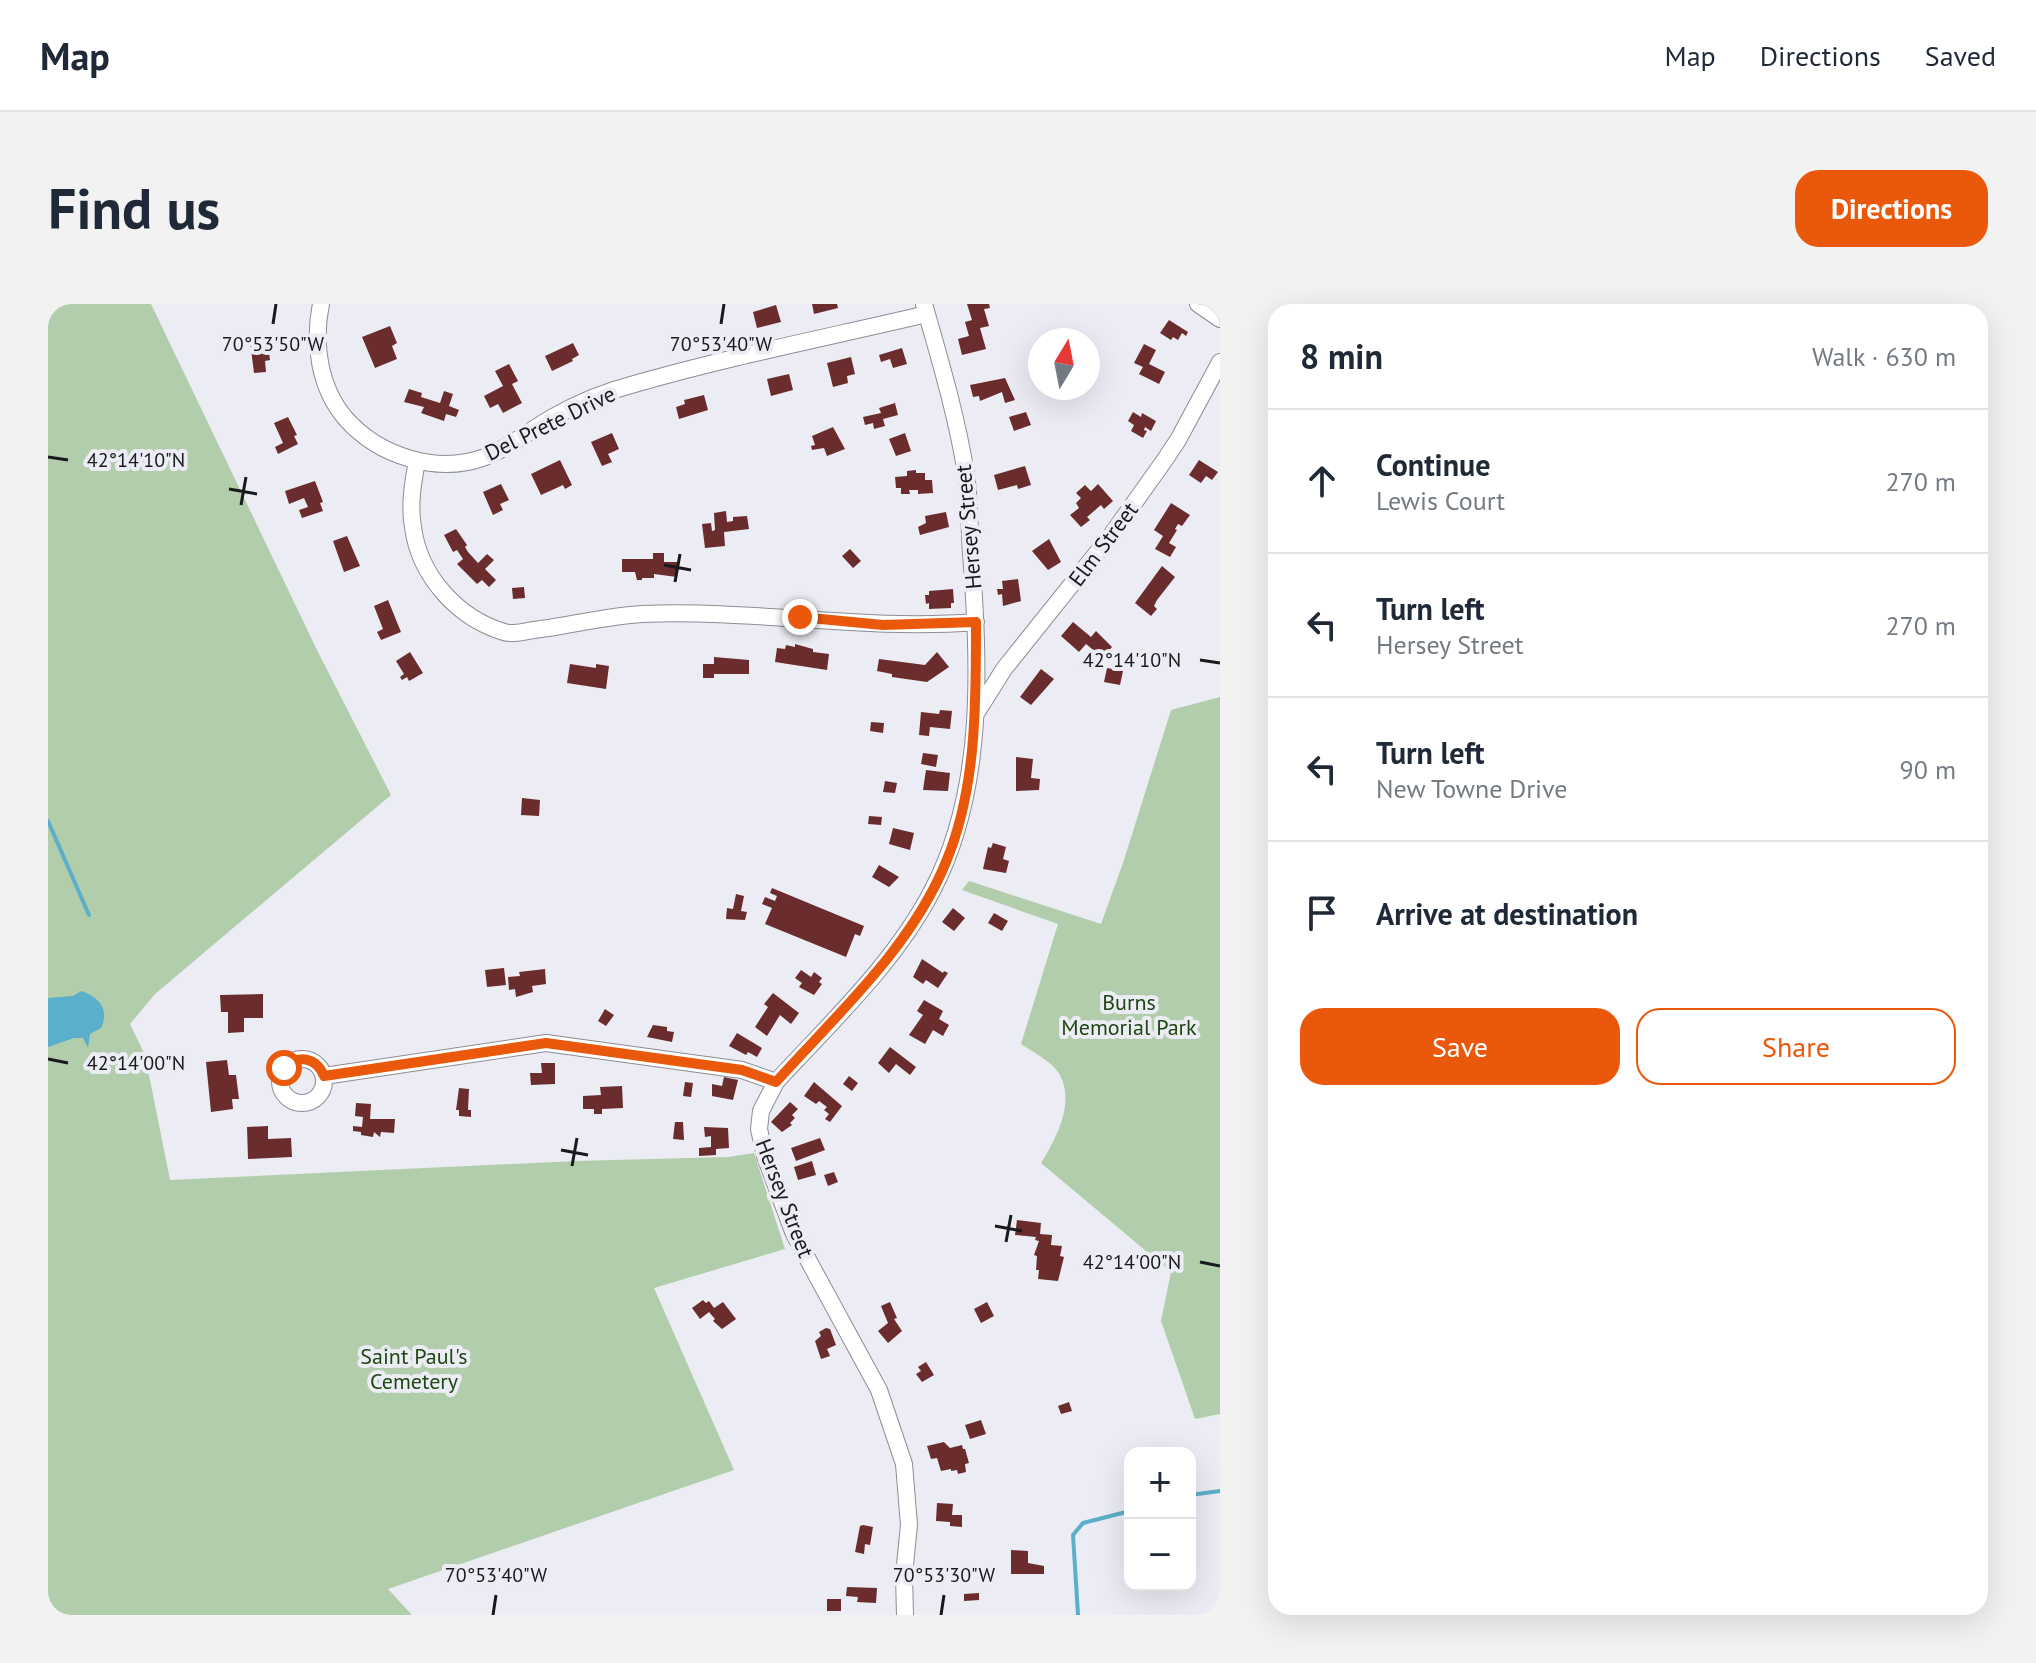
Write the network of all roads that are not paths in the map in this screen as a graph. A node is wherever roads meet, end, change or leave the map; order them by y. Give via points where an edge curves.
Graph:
1 (321, 304) edge
2 (1198, 304) edge
3 (926, 309) edge
4 (1220, 319) edge
5 (1220, 362) edge
6 (417, 461) junction
7 (976, 622) junction
8 (976, 650) junction
9 (1006, 667) junction
10 (975, 717) junction
11 (324, 1076) dead end
12 (776, 1082) junction
13 (905, 1615) edge

1 - 6 street, Del Prete Drive via 317,347 335,403 361,432
2 - 4 street
3 - 6 street, Del Prete Drive via 617,389 480,458
3 - 7 street, Hersey Street via 966,477
5 - 9 street, Elm Street via 1178,440 1140,495
6 - 7 street via 413,528 434,583 453,603 506,634 650,614 774,615 897,626
7 - 8 street, Hersey Street
8 - 9 street
8 - 10 street, Hersey Street
9 - 10 street, Elm Street
10 - 12 street, Hersey Street via 957,826 930,895 870,979
11 - 12 street via 546,1043 742,1070
12 - 13 street, Hersey Street via 761,1111 765,1156 794,1234 879,1390 904,1464 909,1525

